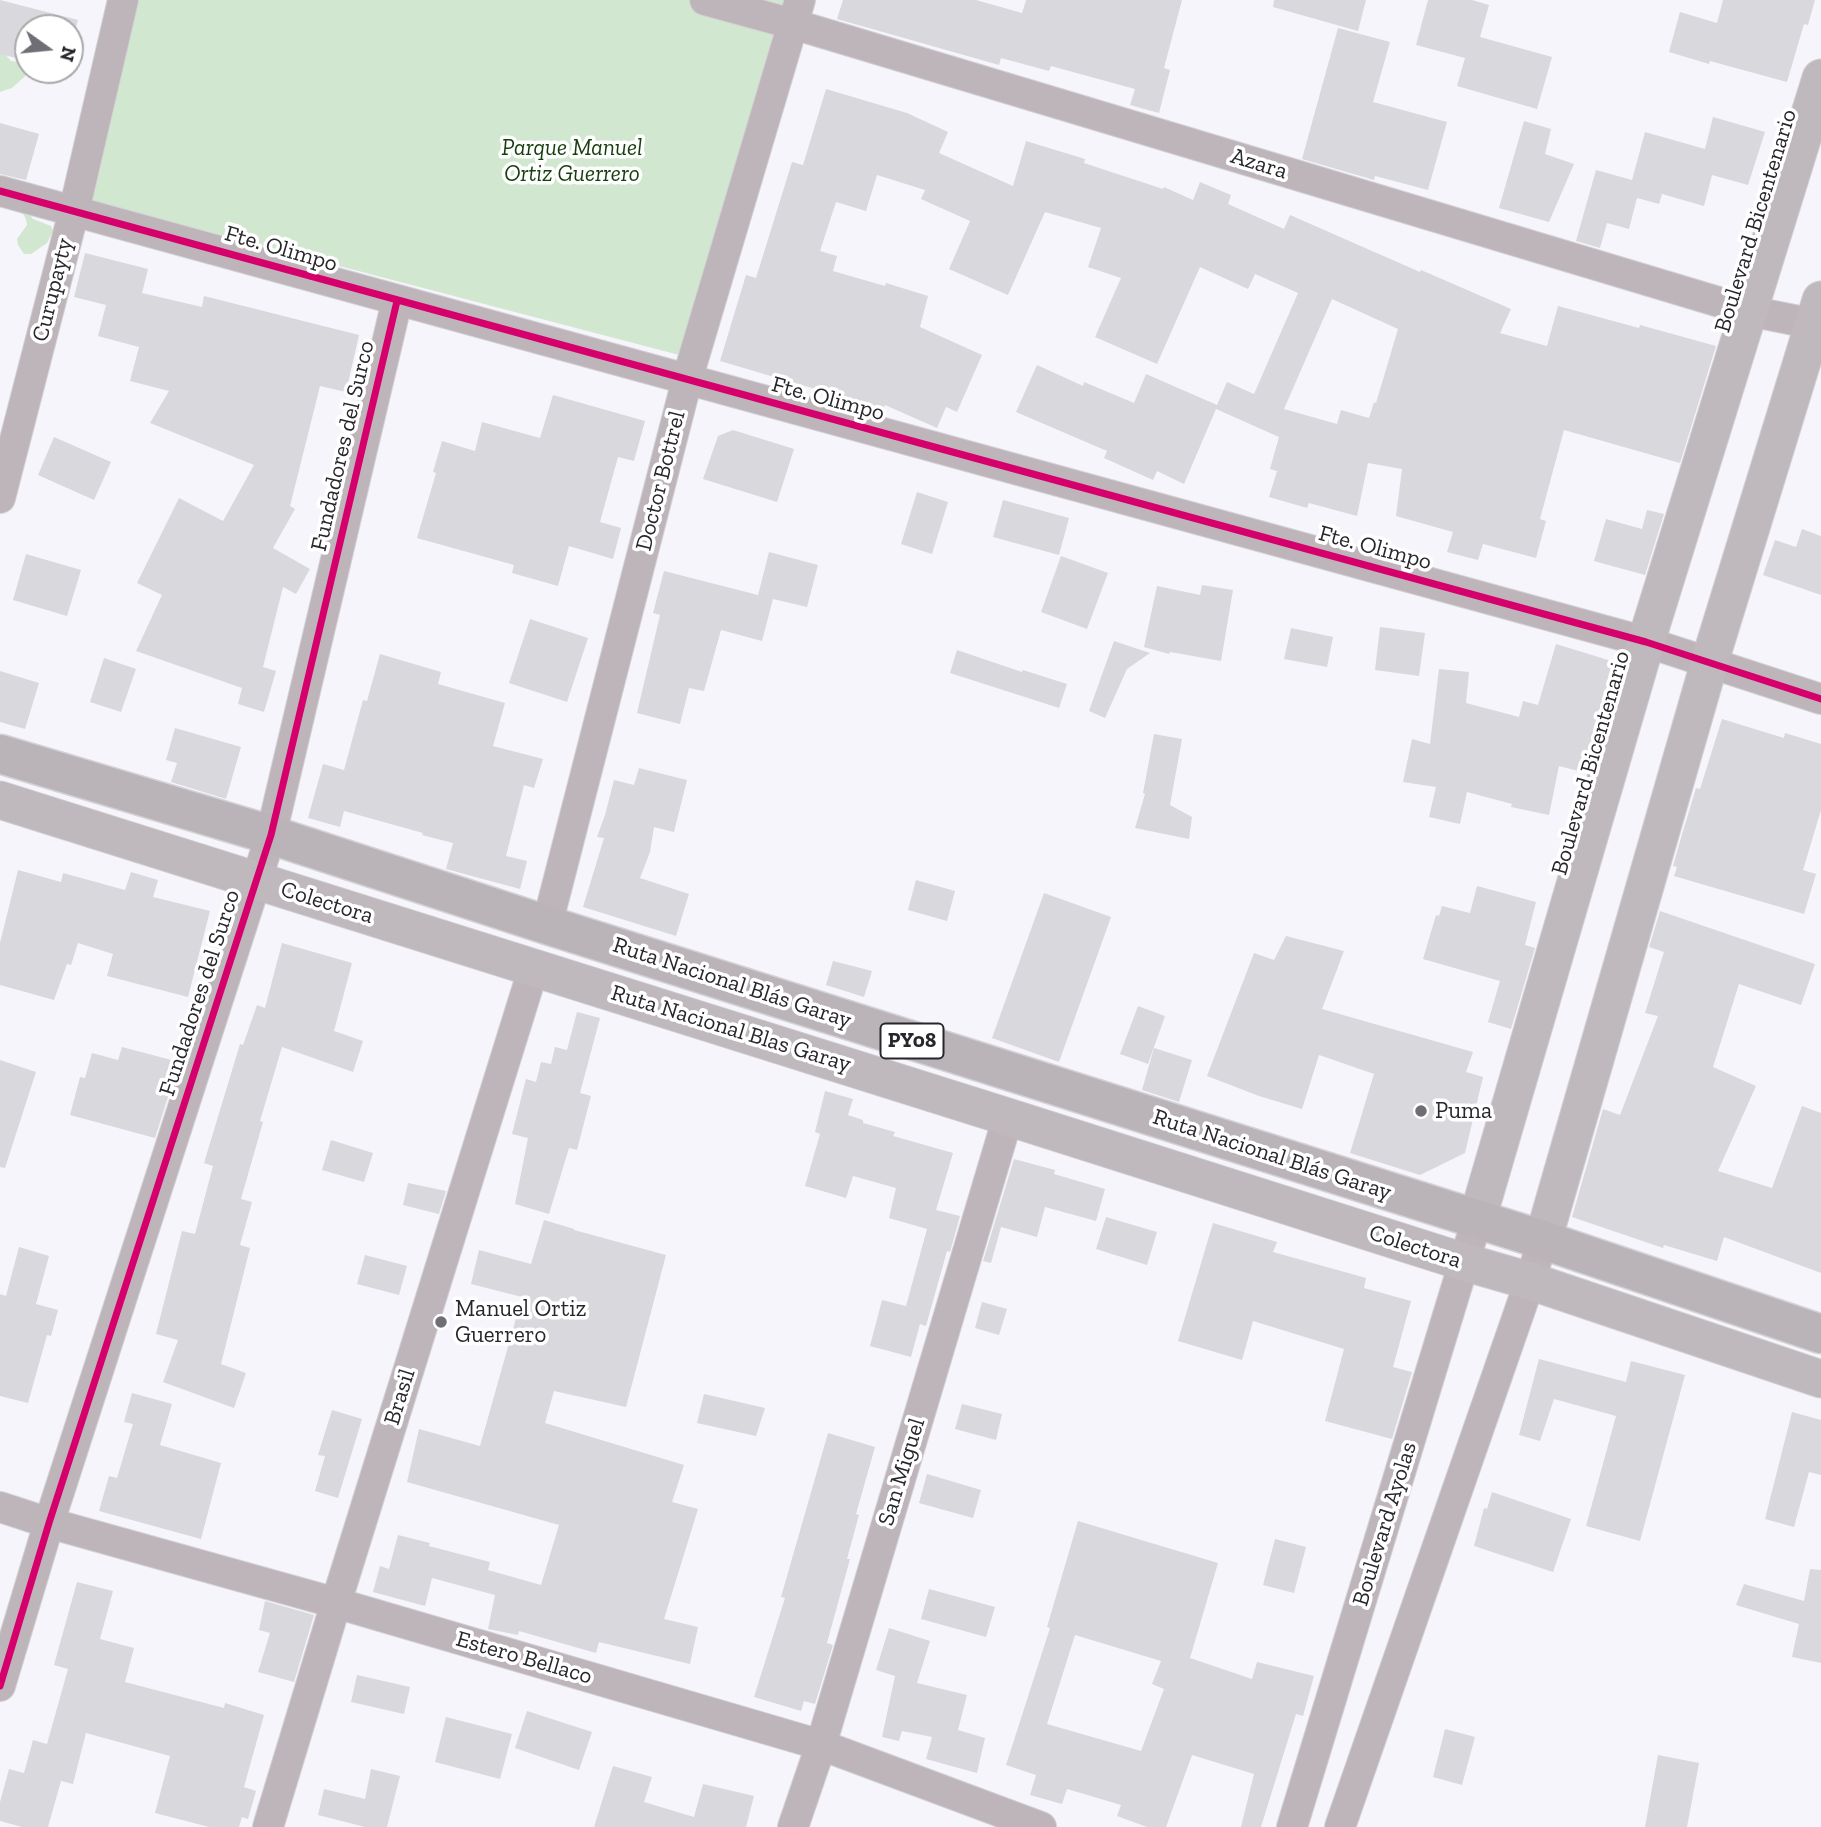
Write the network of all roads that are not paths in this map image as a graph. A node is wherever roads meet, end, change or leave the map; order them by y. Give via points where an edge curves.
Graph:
1 (123, 0) edge
2 (705, 0) edge
3 (796, 12) edge
4 (1821, 78) edge
5 (0, 191) edge
6 (74, 211) junction
7 (397, 301) junction
8 (1749, 311) junction
9 (1817, 312) edge
10 (687, 380) junction
11 (0, 498) edge
12 (1646, 642) junction
13 (1709, 664) junction
14 (1821, 699) edge
15 (0, 754) edge
16 (0, 800) edge
17 (271, 835) junction
18 (256, 881) junction
19 (547, 925) junction
20 (534, 967) junction
21 (1008, 1116) junction
22 (1477, 1220) junction
23 (1543, 1240) junction
24 (1464, 1262) junction
25 (1530, 1282) junction
26 (1821, 1334) edge
27 (1821, 1379) edge
28 (0, 1507) edge
29 (49, 1523) junction
30 (336, 1603) junction
31 (0, 1686) edge
32 (821, 1745) junction
33 (268, 1827) edge
34 (793, 1827) edge
35 (1041, 1827) edge
36 (1292, 1827) edge
37 (1340, 1827) edge

1 - 6 street, Curupayty
2 - 3 street, Azara
3 - 8 street, Azara
3 - 10 street, Doctor Bottrel
4 - 8 main road, Boulevard Bicentenario
5 - 6 street, Fte. Olimpo
6 - 7 street, Fte. Olimpo
6 - 11 street, Curupayty
7 - 10 street, Fte. Olimpo
7 - 17 street, Fundadores del Surco
8 - 9 street, Azara
8 - 12 main road, Boulevard Bicentenario
9 - 13 main road
10 - 12 street, Fte. Olimpo
10 - 19 street, Doctor Bottrel
12 - 13 street, Fte. Olimpo
12 - 22 main road, Boulevard Bicentenario
13 - 14 street, Fte. Olimpo
13 - 23 main road
15 - 17 highway, Ruta Nacional Blás Garay / PY08
16 - 18 main road, Colectora
17 - 18 street, Fundadores del Surco
17 - 19 highway, Ruta Nacional Blás Garay / PY08
18 - 20 main road, Colectora
18 - 29 street, Fundadores del Surco
19 - 22 highway, Ruta Nacional Blás Garay / PY08
20 - 21 main road, Ruta Nacional Blas Garay
20 - 30 street, Brasil
21 - 24 main road, Colectora
21 - 32 street, San Miguel
22 - 23 highway, Ruta Nacional Blás Garay / PY08
22 - 24 street, Boulevard Ayolas
23 - 25 street
23 - 26 highway, Ruta Nacional Blás Garay / PY08
24 - 25 main road, Colectora
24 - 36 street, Boulevard Ayolas
25 - 27 main road, Colectora
25 - 37 street
28 - 29 street, Estero Bellaco
29 - 30 street, Estero Bellaco
29 - 31 street, Fundadores del Surco
30 - 32 street, Estero Bellaco
30 - 33 street, Brasil
32 - 34 street, San Miguel
32 - 35 street, Estero Bellaco

